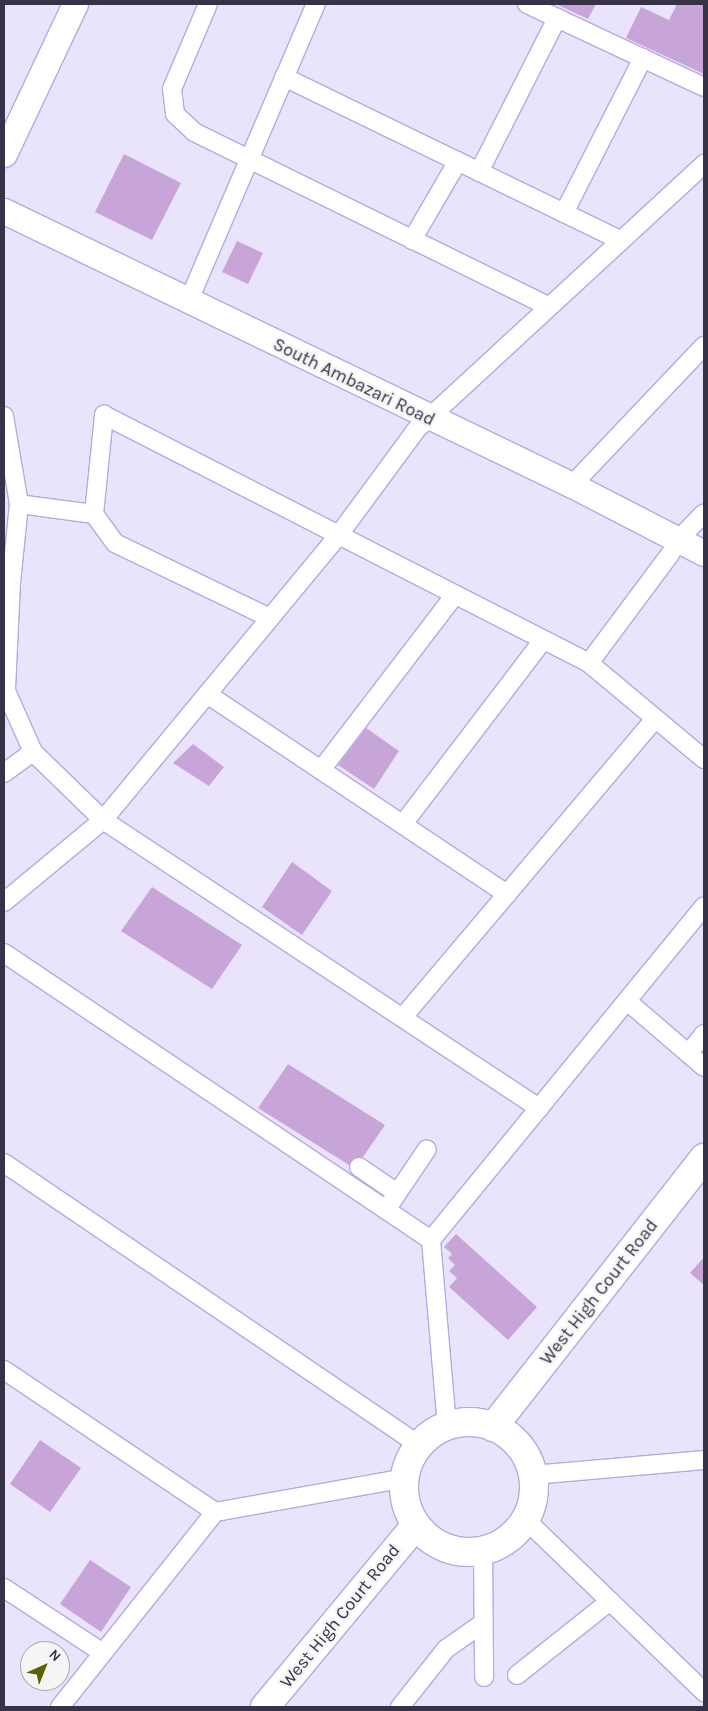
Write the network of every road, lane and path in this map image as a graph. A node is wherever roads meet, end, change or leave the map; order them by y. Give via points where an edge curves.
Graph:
1 (75, 4) edge
2 (208, 4) edge
3 (316, 4) edge
4 (527, 4) edge
5 (557, 18) junction
6 (643, 58) junction
7 (284, 77) junction
8 (704, 87) edge
9 (4, 154) edge
10 (249, 157) junction
11 (458, 161) junction
12 (704, 164) edge
13 (479, 172) junction
14 (4, 211) edge
15 (564, 213) junction
16 (4, 230) edge
17 (412, 240) junction
18 (620, 240) junction
19 (189, 300) junction
20 (547, 306) junction
21 (704, 346) edge
22 (4, 416) edge
23 (422, 423) junction
24 (572, 485) junction
25 (19, 504) junction
26 (704, 513) edge
27 (94, 514) junction
28 (338, 536) junction
29 (674, 546) junction
30 (704, 554) edge
31 (704, 570) edge
32 (7, 584) edge
33 (455, 595) junction
34 (270, 618) junction
35 (543, 640) junction
36 (589, 664) junction
37 (5, 691) edge
38 (207, 694) junction
39 (656, 719) junction
40 (33, 752) junction
41 (704, 759) edge
42 (321, 770) junction
43 (4, 773) edge
44 (103, 820) junction
45 (403, 824) junction
46 (507, 894) junction
47 (4, 902) edge
48 (704, 907) edge
49 (4, 953) edge
50 (627, 1001) junction
51 (403, 1018) junction
52 (704, 1034) edge
53 (689, 1053) junction
54 (704, 1067) edge
55 (540, 1108) junction
56 (427, 1148) dead end
57 (704, 1158) edge
58 (4, 1163) edge
59 (359, 1167) dead end
60 (704, 1186) edge
61 (397, 1193) junction
62 (386, 1210) junction
63 (431, 1240) junction
64 (4, 1370) edge
65 (447, 1426) junction
66 (500, 1431) junction
67 (419, 1445) junction
68 (704, 1460) edge
69 (533, 1475) junction
70 (405, 1478) junction
71 (215, 1512) junction
72 (526, 1520) junction
73 (421, 1530) junction
74 (483, 1551) junction
75 (4, 1588) edge
76 (610, 1602) junction
77 (483, 1623) junction
78 (103, 1653) junction
79 (517, 1675) dead end
80 (484, 1677) dead end
81 (704, 1692) edge
82 (60, 1707) edge
83 (265, 1707) edge
84 (285, 1707) edge
85 (400, 1707) edge

1 - 9 main road
2 - 10 street via 172,89 175,114 194,132
3 - 7 street
4 - 5 street
5 - 6 street
5 - 13 street
6 - 8 street
6 - 15 street
7 - 10 street
7 - 11 street
10 - 17 street
10 - 19 street
11 - 13 street
11 - 17 street
12 - 18 street
13 - 15 street
14 - 19 main road, South Ambazari Road
15 - 18 street
16 - 23 main road, South Ambazari Road
17 - 20 street
18 - 20 street
19 - 23 main road, South Ambazari Road
20 - 23 street
21 - 24 street
22 - 25 street
23 - 24 main road, South Ambazari Road
23 - 28 street
23 - 29 main road, South Ambazari Road via 561,495
24 - 29 main road, South Ambazari Road
25 - 27 street
25 - 32 street
26 - 29 street
27 - 28 street via 104,416
27 - 34 street via 115,542
28 - 33 street
28 - 34 street
29 - 30 main road, South Ambazari Road
29 - 31 main road, South Ambazari Road
29 - 36 street
32 - 37 street
33 - 35 street
33 - 42 street
34 - 38 street
35 - 36 street
35 - 45 street
36 - 39 street
37 - 40 street
38 - 42 street
38 - 44 street
39 - 41 street
39 - 46 street
40 - 43 street
40 - 44 street
42 - 45 street
44 - 47 street
44 - 51 street
45 - 46 street
46 - 51 street
48 - 50 street
49 - 62 street
50 - 53 street
50 - 55 street
51 - 55 street
52 - 53 street
53 - 54 street
55 - 63 street
56 - 61 street
57 - 66 main road, West High Court Road
58 - 67 street
59 - 61 street
60 - 66 main road
61 - 62 street
62 - 63 street
63 - 65 street
64 - 71 street
65 - 66 main road via 462,1422
65 - 67 main road
66 - 69 main road via 523,1452
67 - 70 main road
68 - 69 street
69 - 72 main road via 534,1490
70 - 71 street
70 - 73 main road via 408,1510
71 - 78 street
72 - 74 main road via 508,1540
72 - 76 street
73 - 74 main road via 443,1547 462,1552
73 - 83 main road, West High Court Road
73 - 84 main road, West High Court Road
74 - 77 street
75 - 78 street
76 - 79 street
76 - 81 street
77 - 80 street
77 - 85 street via 446,1649
78 - 82 street

